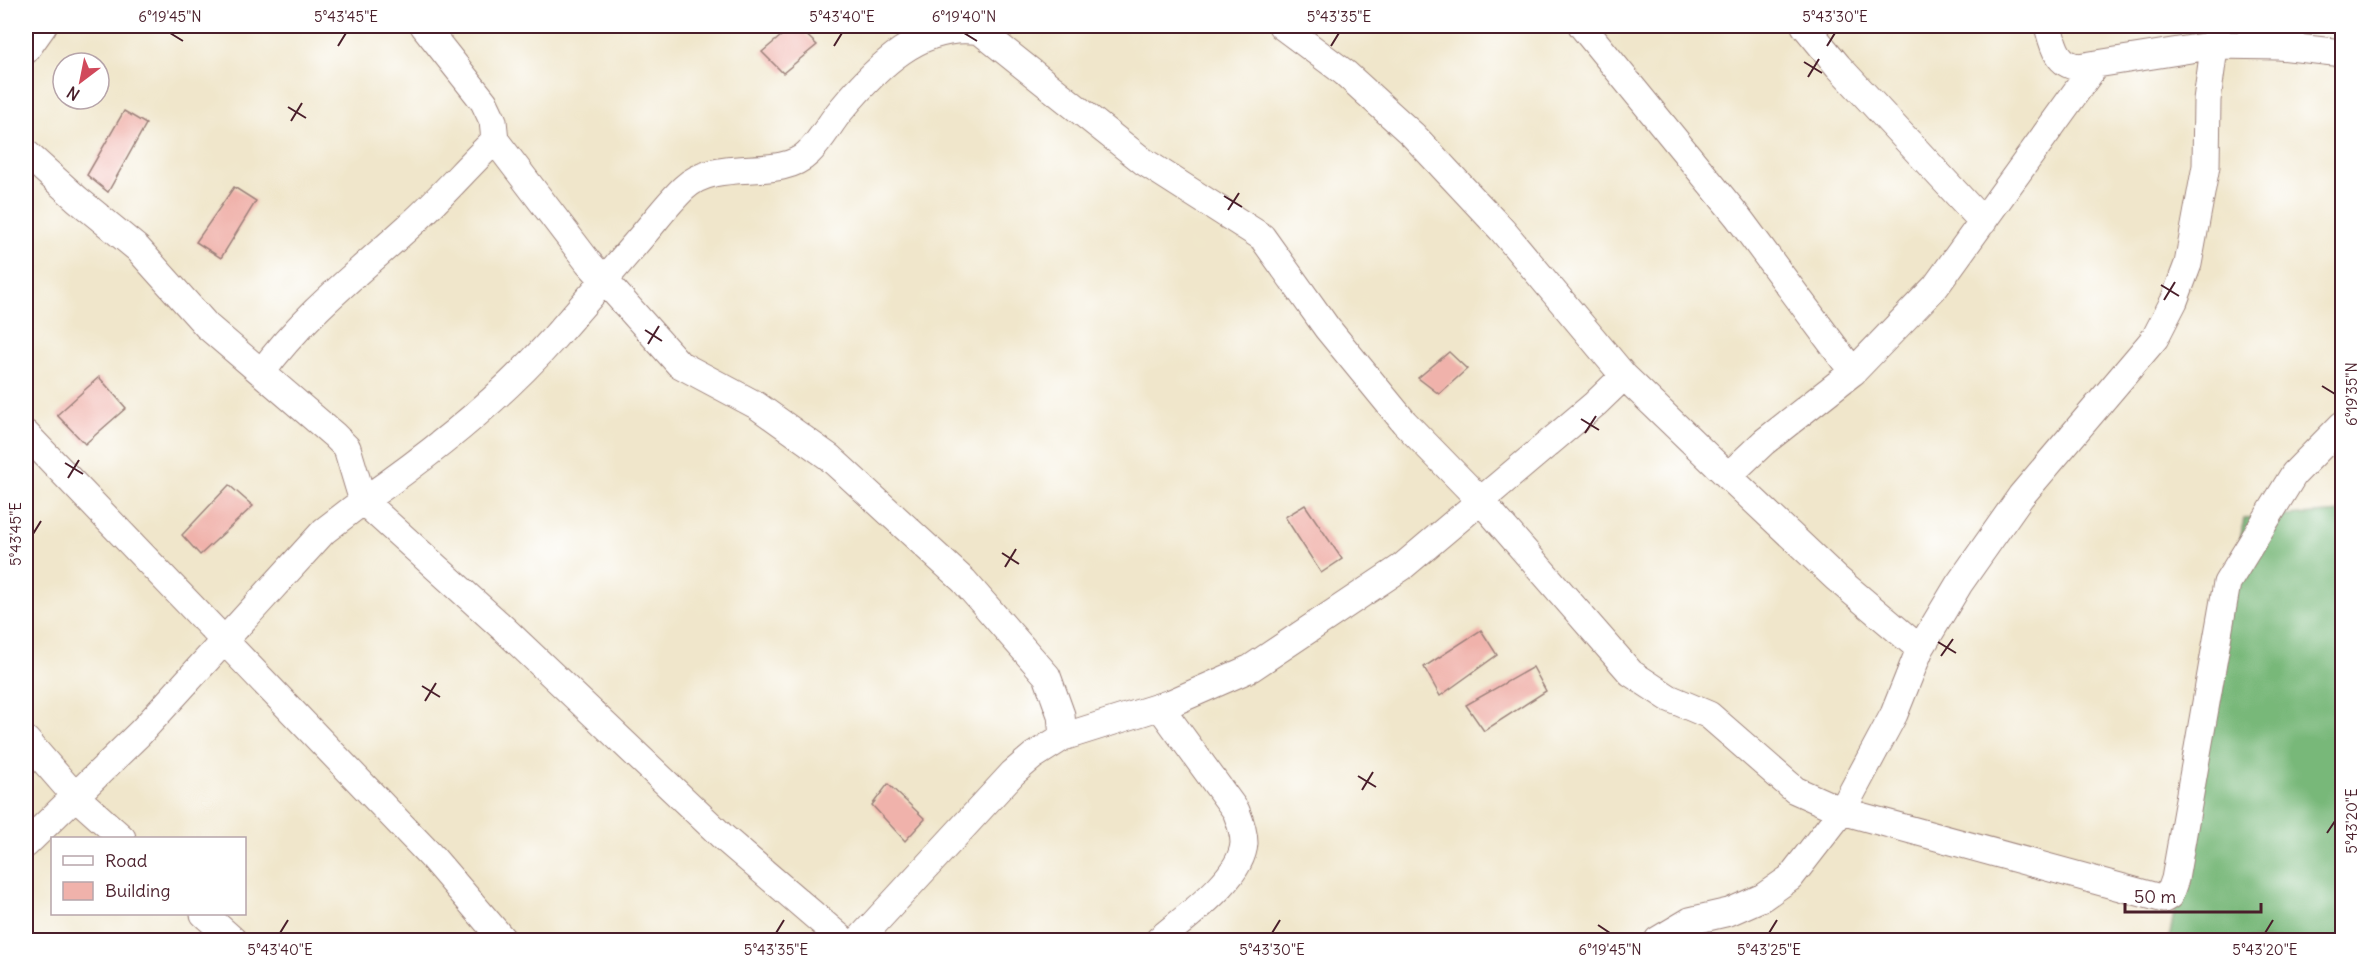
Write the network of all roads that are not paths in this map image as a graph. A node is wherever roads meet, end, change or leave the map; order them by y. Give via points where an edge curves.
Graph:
1 (43, 26) edge
2 (424, 26) edge
3 (1282, 26) edge
4 (1582, 26) edge
5 (1805, 26) edge
6 (2048, 26) edge
7 (946, 28) edge
8 (2217, 35) edge
9 (26, 50) edge
10 (2343, 53) edge
11 (2094, 67) junction
12 (495, 140) junction
13 (26, 153) edge
14 (1983, 222) junction
15 (604, 280) junction
16 (262, 372) junction
17 (1853, 372) junction
18 (1624, 376) junction
19 (2343, 425) edge
20 (26, 434) edge
21 (1728, 476) junction
22 (363, 501) junction
23 (1481, 501) junction
24 (224, 640) junction
25 (1920, 649) junction
26 (1160, 707) junction
27 (1063, 736) junction
28 (26, 740) edge
29 (75, 796) junction
30 (1842, 811) junction
31 (121, 837) edge
32 (26, 844) edge
33 (205, 915) edge
34 (232, 940) edge
35 (503, 940) edge
36 (843, 940) edge
37 (859, 940) edge
38 (1159, 940) edge
39 (1658, 940) edge

1 - 9 street
2 - 12 street via 484,102 493,121
3 - 18 street via 1345,73 1413,135 1502,230
4 - 17 street via 1738,218
5 - 14 street
6 - 11 street via 2057,55 2064,62
7 - 15 street via 880,66 808,154 796,162 715,172 691,183
7 - 23 street via 980,30 1143,161 1262,237 1347,354 1404,422
8 - 10 street
8 - 11 street
8 - 25 street via 2207,100 2206,166 2188,264 2167,316 2155,338 2015,504
11 - 14 street
12 - 15 street
12 - 16 street via 418,218 300,325
13 - 16 street via 138,249 195,314
14 - 17 street via 1936,286
15 - 22 street via 551,342 488,403 417,464
15 - 27 street via 679,364 756,405 820,451 964,581 1047,676 1061,715
16 - 22 street via 347,448
17 - 21 street via 1764,442
18 - 21 street
18 - 23 street
19 - 30 street via 2294,474 2227,583 2169,896 2164,899
20 - 24 street
21 - 25 street via 1836,578
22 - 24 street via 324,531
22 - 36 street via 723,837
23 - 26 street via 1402,567 1251,668
23 - 30 street via 1631,673 1669,698 1709,715 1795,790
24 - 29 street via 141,732
24 - 35 street via 432,857
25 - 30 street via 1894,714
26 - 27 street
26 - 38 street via 1236,811 1244,844 1231,876
27 - 37 street via 1013,773
28 - 29 street
29 - 31 street
29 - 32 street
30 - 39 street via 1790,878 1763,897 1729,912 1690,921
33 - 34 street

